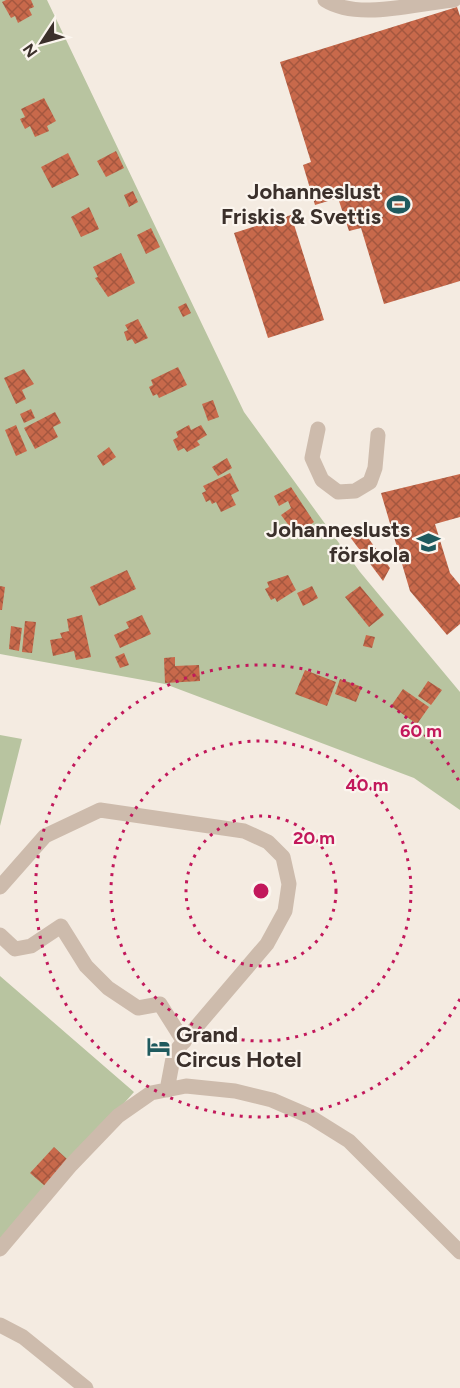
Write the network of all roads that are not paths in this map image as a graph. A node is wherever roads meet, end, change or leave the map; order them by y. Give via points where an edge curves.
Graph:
1 (454, 0) edge
2 (435, 1) edge
3 (332, 2) edge
4 (318, 429) dead end
5 (378, 435) dead end
6 (0, 887) edge
7 (0, 935) edge
8 (184, 1042) junction
9 (167, 1090) junction
10 (0, 1249) edge
11 (460, 1252) edge
12 (0, 1325) edge
13 (86, 1388) edge

1 - 2 lane
2 - 3 lane via 363,11
4 - 5 lane via 312,458 322,480 338,492 355,491 370,482
6 - 8 lane via 45,836 100,810 244,831 268,842 283,857 289,884 285,911 267,944
7 - 8 lane via 15,949 31,945 61,926 86,966 108,988 138,1008 160,1004
8 - 9 lane via 174,1053
9 - 10 lane via 150,1093 118,1116
9 - 11 lane via 186,1086 235,1091 272,1100 309,1116 350,1141
12 - 13 lane via 23,1337

